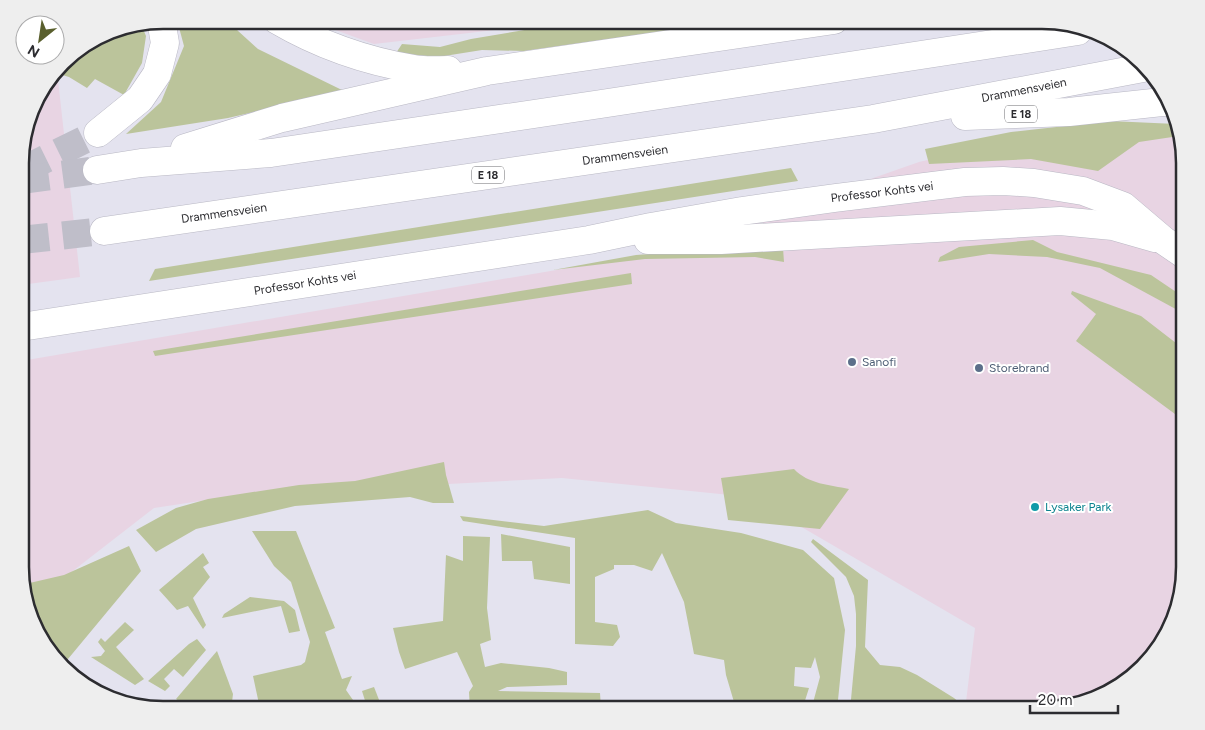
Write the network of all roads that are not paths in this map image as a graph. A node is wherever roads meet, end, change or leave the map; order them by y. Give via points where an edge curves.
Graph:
1 (163, 29) edge
2 (292, 29) edge
3 (773, 29) edge
4 (1071, 32) edge
5 (1138, 69) edge
6 (487, 71) junction
7 (1161, 102) edge
8 (873, 119) junction
9 (98, 133) tunnel mouth
10 (140, 163) junction
11 (97, 170) tunnel mouth
12 (104, 231) tunnel mouth
13 (589, 240) junction
14 (1174, 248) edge
15 (29, 326) edge

1 - 9 main road via 165,43 157,74 140,99
2 - 6 main road via 333,48 415,69
3 - 6 main road
4 - 10 main road via 289,150
5 - 8 main road, Drammensveien / E 18
6 - 10 main road via 282,118
7 - 8 main road, E 18 via 1069,112
8 - 12 main road, Drammensveien / E 18
10 - 11 main road
13 - 14 main road, Professor Kohts vei via 721,240 1060,220 1114,226
13 - 14 main road, Professor Kohts vei via 752,210 965,182 1003,181 1034,182 1083,192 1123,206
13 - 15 main road, Professor Kohts vei

